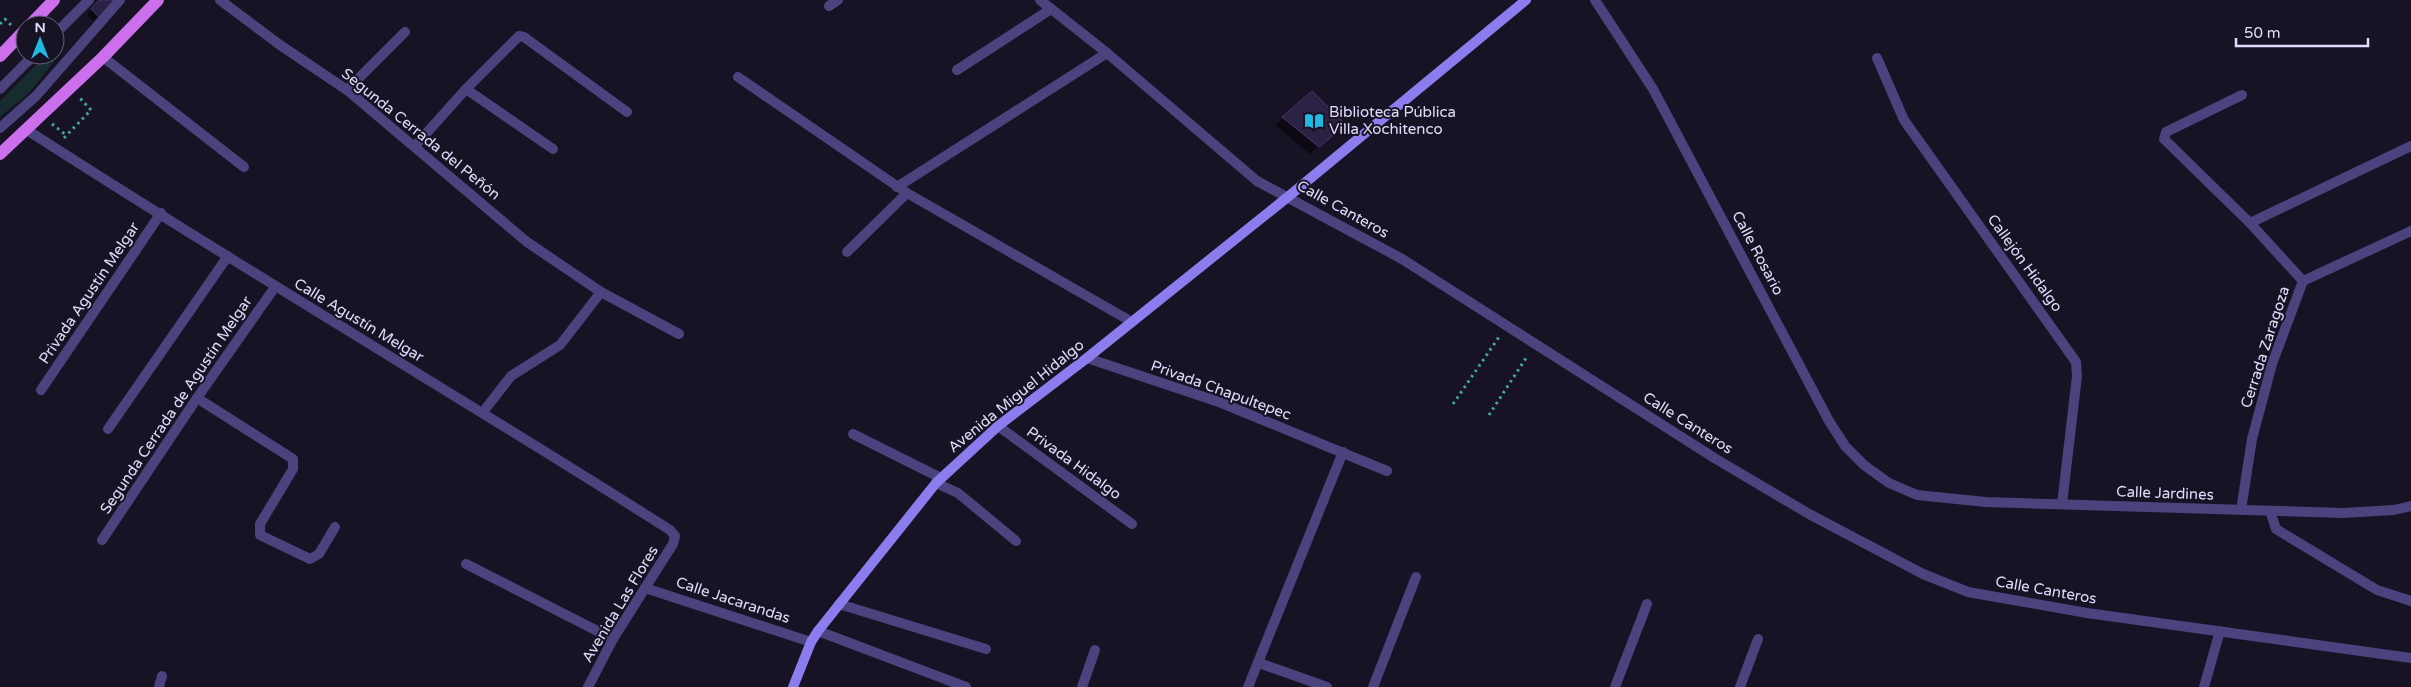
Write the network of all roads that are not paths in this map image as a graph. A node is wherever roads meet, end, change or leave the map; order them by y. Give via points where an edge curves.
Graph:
1 (54, 0) edge
2 (89, 0) edge
3 (120, 0) edge
4 (158, 0) edge
5 (220, 0) edge
6 (838, 0) edge
7 (1040, 0) edge
8 (1526, 0) edge
9 (1596, 0) edge
10 (829, 6) dead end
11 (1052, 9) junction
12 (40, 15) edge
13 (65, 24) edge
14 (405, 32) dead end
15 (15, 40) edge
16 (1107, 53) junction
17 (0, 56) edge
18 (103, 57) junction
19 (1877, 58) dead end
20 (24, 65) edge
21 (957, 70) dead end
22 (738, 77) dead end
23 (0, 89) edge
24 (347, 90) junction
25 (466, 90) junction
26 (2242, 95) dead end
27 (627, 112) dead end
28 (0, 128) edge
29 (27, 130) junction
30 (415, 146) junction
31 (2411, 146) edge
32 (553, 148) dead end
33 (0, 154) edge
34 (244, 167) dead end
35 (897, 187) junction
36 (907, 193) junction
37 (1289, 196) junction
38 (161, 214) junction
39 (2250, 223) junction
40 (2411, 231) edge
41 (847, 252) dead end
42 (228, 256) junction
43 (2303, 281) junction
44 (275, 287) junction
45 (601, 292) junction
46 (1132, 322) junction
47 (679, 334) dead end
48 (1087, 358) junction
49 (41, 390) dead end
50 (197, 398) junction
51 (483, 412) junction
52 (998, 426) junction
53 (108, 429) dead end
54 (853, 434) dead end
55 (1343, 452) junction
56 (1387, 471) dead end
57 (938, 480) junction
58 (1917, 496) joint
59 (2062, 504) junction
60 (2411, 506) edge
61 (2241, 510) junction
62 (2270, 511) junction
63 (1132, 524) dead end
64 (335, 527) dead end
65 (675, 536) joint
66 (102, 540) dead end
67 (1016, 541) dead end
68 (466, 564) dead end
69 (1416, 576) dead end
70 (645, 588) junction
71 (2411, 601) edge
72 (839, 604) junction
73 (1647, 604) dead end
74 (818, 631) junction
75 (2220, 632) junction
76 (613, 638) junction
77 (1758, 638) dead end
78 (811, 642) junction
79 (986, 649) dead end
80 (1095, 650) dead end
81 (2411, 658) edge
82 (1259, 663) junction
83 (162, 676) dead end
84 (159, 687) edge
85 (588, 687) edge
86 (793, 687) edge
87 (966, 687) edge
88 (1082, 687) edge
89 (1248, 687) edge
90 (1327, 687) edge
91 (1373, 687) edge
92 (1615, 687) edge
93 (1740, 687) edge
94 (2204, 687) edge

1 - 12 main road
2 - 13 street
3 - 28 street via 36,96
4 - 18 main road
5 - 24 street, Segunda Cerrada del Peñón
6 - 10 street
7 - 11 street, Calle Canteros
8 - 37 main road, Avenida Miguel Hidalgo
9 - 58 street, Calle Rosario via 1653,89 1845,446 1889,483
11 - 16 street, Calle Canteros
11 - 21 street
14 - 24 street
15 - 17 main road
16 - 35 street
16 - 37 street, Calle Canteros via 1257,181
18 - 29 main road
18 - 34 street
19 - 59 street, Callejón Hidalgo via 1904,120 2076,362
20 - 23 street
22 - 35 street
24 - 30 street, Segunda Cerrada del Peñón
25 - 27 street via 515,38 522,36
25 - 30 street
25 - 32 street
26 - 39 street via 2164,135 2166,143
29 - 33 main road
29 - 38 street, Calle Agustín Melgar
30 - 45 street, Segunda Cerrada del Peñón via 528,242
31 - 39 street
35 - 36 street
36 - 41 street
36 - 46 street
37 - 46 main road, Avenida Miguel Hidalgo
37 - 75 street, Calle Canteros via 1402,259 1716,459 1809,514 1923,574 1968,592
38 - 42 street, Calle Agustín Melgar
38 - 49 street, Privada Agustín Melgar
39 - 43 street
40 - 43 street, Cerrada Zaragoza
42 - 44 street, Calle Agustín Melgar
42 - 53 street
43 - 61 street, Cerrada Zaragoza via 2272,364 2252,439
44 - 50 street, Segunda Cerrada de Agustín Melgar
44 - 51 street, Calle Agustín Melgar
45 - 47 street, Segunda Cerrada del Peñón
45 - 51 street via 560,345 511,376
46 - 48 main road, Avenida Miguel Hidalgo
48 - 52 main road, Avenida Miguel Hidalgo
48 - 55 street, Privada Chapultepec via 1219,402
50 - 64 street via 293,459 293,469 260,524 260,535 310,559 319,554
50 - 66 street, Segunda Cerrada de Agustín Melgar
51 - 65 street, Calle Agustín Melgar
52 - 57 main road, Avenida Miguel Hidalgo
52 - 63 street, Privada Hidalgo
54 - 57 street
55 - 56 street, Privada Chapultepec
55 - 82 street
57 - 67 street
57 - 72 main road, Avenida Miguel Hidalgo
58 - 59 street, Calle Jardines
59 - 61 street, Calle Jardines
60 - 62 street, Calle Jardines via 2343,513
61 - 62 street, Calle Jardines
62 - 71 street via 2276,529 2377,590
65 - 70 street, Avenida Las Flores via 674,544
68 - 76 street
69 - 91 street
70 - 76 street, Avenida Las Flores
70 - 78 street, Calle Jacarandas
72 - 74 main road, Avenida Miguel Hidalgo
72 - 79 street
73 - 92 street
74 - 78 main road, Avenida Miguel Hidalgo
74 - 87 street
75 - 81 street, Calle Canteros
75 - 94 street
76 - 85 street, Avenida Las Flores
77 - 93 street
78 - 86 main road, Avenida Miguel Hidalgo
80 - 88 street
82 - 89 street
82 - 90 street
83 - 84 street

